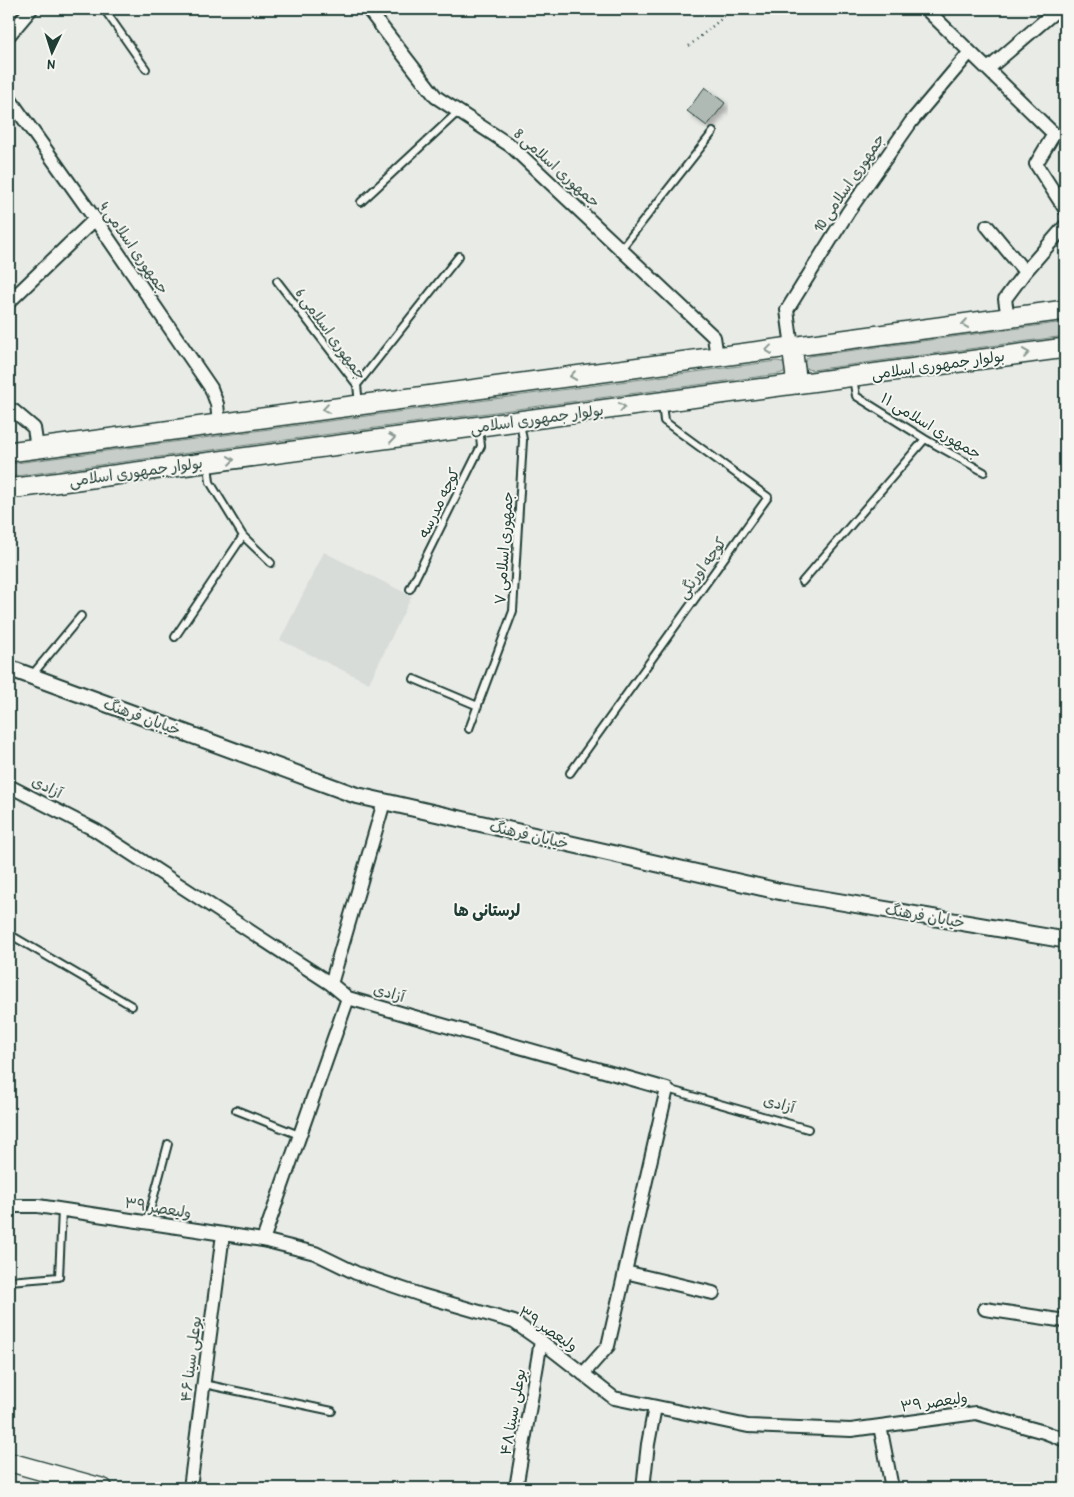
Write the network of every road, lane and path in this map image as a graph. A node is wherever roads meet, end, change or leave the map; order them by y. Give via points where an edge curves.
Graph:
1 (31, 9) edge
2 (104, 9) edge
3 (368, 9) edge
4 (733, 9) edge
5 (926, 9) edge
6 (1058, 9) edge
7 (9, 35) edge
8 (689, 46) dead end
9 (970, 52) junction
10 (146, 69) dead end
11 (988, 69) junction
12 (9, 98) edge
13 (458, 111) junction
14 (713, 132) dead end
15 (361, 202) dead end
16 (1065, 208) edge
17 (94, 219) junction
18 (987, 226) dead end
19 (1065, 226) edge
20 (621, 249) junction
21 (459, 256) dead end
22 (1025, 272) junction
23 (277, 282) dead end
24 (9, 302) edge
25 (1065, 310) edge
26 (1008, 318) junction
27 (792, 347) junction
28 (1065, 348) edge
29 (717, 357) junction
30 (853, 376) junction
31 (797, 384) junction
32 (356, 385) junction
33 (662, 402) junction
34 (359, 405) junction
35 (9, 409) edge
36 (520, 421) junction
37 (219, 423) junction
38 (478, 426) junction
39 (925, 439) junction
40 (37, 448) junction
41 (9, 452) edge
42 (208, 463) junction
43 (984, 472) dead end
44 (9, 489) edge
45 (243, 536) junction
46 (271, 564) dead end
47 (802, 582) dead end
48 (410, 589) dead end
49 (81, 616) dead end
50 (175, 637) dead end
51 (9, 668) edge
52 (32, 676) junction
53 (414, 679) dead end
54 (478, 706) junction
55 (469, 729) dead end
56 (570, 773) dead end
57 (9, 786) edge
58 (384, 802) junction
59 (9, 934) edge
60 (1065, 940) edge
61 (331, 984) junction
62 (348, 998) junction
63 (132, 1006) dead end
64 (667, 1089) junction
65 (236, 1110) dead end
66 (808, 1129) dead end
67 (300, 1135) junction
68 (168, 1144) dead end
69 (9, 1206) edge
70 (62, 1210) junction
71 (147, 1222) junction
72 (223, 1234) junction
73 (263, 1240) junction
74 (625, 1272) junction
75 (9, 1281) edge
76 (713, 1294) dead end
77 (985, 1309) dead end
78 (1065, 1321) edge
79 (541, 1340) junction
80 (583, 1374) junction
81 (204, 1384) junction
82 (655, 1407) junction
83 (332, 1411) dead end
84 (880, 1426) junction
85 (1065, 1440) edge
86 (9, 1462) edge
87 (103, 1488) edge
88 (190, 1488) edge
89 (516, 1488) edge
90 (643, 1488) edge
91 (892, 1488) edge

1 - 7 street
2 - 10 lane
3 - 13 street, جمهوری اسلامی 8 via 436,97
4 - 8 path
5 - 9 street
6 - 11 street
9 - 11 street
9 - 27 street, جمهوری اسلامی 10 via 911,122 848,212 787,310
11 - 16 street via 1054,134 1036,164
12 - 17 street, جمهوری اسلامی 4
13 - 15 lane
13 - 20 street, جمهوری اسلامی 8 via 511,146
14 - 20 lane
17 - 24 street
17 - 37 street, جمهوری اسلامی 4 via 211,388
18 - 22 street
19 - 22 street
20 - 29 street, جمهوری اسلامی 8 via 714,337
21 - 32 lane
22 - 26 street via 1005,299
23 - 32 lane, جمهوری اسلامی 6
25 - 26 main road
26 -> 27 main road
27 -> 29 main road
27 - 31 main road
30 -> 28 main road, بولوار جمهوری اسلامی
29 -> 34 main road
30 - 31 main road, بولوار جمهوری اسلامی
30 - 39 lane, جمهوری اسلامی ۱۱ via 856,396
31 - 33 main road, بولوار جمهوری اسلامی
32 - 34 lane, جمهوری اسلامی 6
36 -> 33 main road, بولوار جمهوری اسلامی
33 - 56 lane, کوچه اورنگی via 664,422 768,497
34 -> 37 main road
35 - 40 street via 34,428
36 - 38 main road, بولوار جمهوری اسلامی
36 - 54 lane, جمهوری اسلامی ۷ via 523,440 513,611
37 - 40 main road
42 -> 38 main road, بولوار جمهوری اسلامی
38 - 48 lane, کوچه مدرسه via 481,446
39 - 43 lane, جمهوری اسلامی ۱۱
39 - 47 lane
40 - 41 main road
42 - 44 main road, بولوار جمهوری اسلامی
42 - 45 lane via 210,482
45 - 46 lane
45 - 50 lane
49 - 52 lane
51 - 52 street, خیابان فرهنگ
52 - 58 street, خیابان فرهنگ via 355,796
53 - 54 lane
54 - 55 lane, جمهوری اسلامی ۷
57 - 61 street, آزادی via 95,830
58 - 60 street, خیابان فرهنگ via 782,892
58 - 61 street
59 - 63 lane
61 - 62 street, آزادی
62 - 64 street, آزادی
62 - 67 street
64 - 66 lane, آزادی
64 - 74 street
65 - 67 lane
67 - 73 street
68 - 71 lane
69 - 70 street, ولیعصر ۳۹
70 - 71 street, ولیعصر ۳۹
70 - 75 lane via 59,1277
71 - 72 street, ولیعصر ۳۹
72 - 73 street, ولیعصر ۳۹
72 - 81 street, بوعلی سینا ۴۶
73 - 79 street, ولیعصر ۳۹ via 316,1253 356,1273 514,1322
74 - 76 street
74 - 80 street via 608,1346
77 - 78 street
79 - 80 street, ولیعصر ۳۹
79 - 89 street, بوعلی سینا ۴۸
80 - 82 street, ولیعصر ۳۹ via 614,1398
81 - 83 lane
81 - 88 street, بوعلی سینا ۴۶
82 - 84 street, ولیعصر ۳۹ via 748,1426 851,1430
82 - 90 street
84 - 85 street, ولیعصر ۳۹ via 976,1413
84 - 91 street
86 - 87 main road

